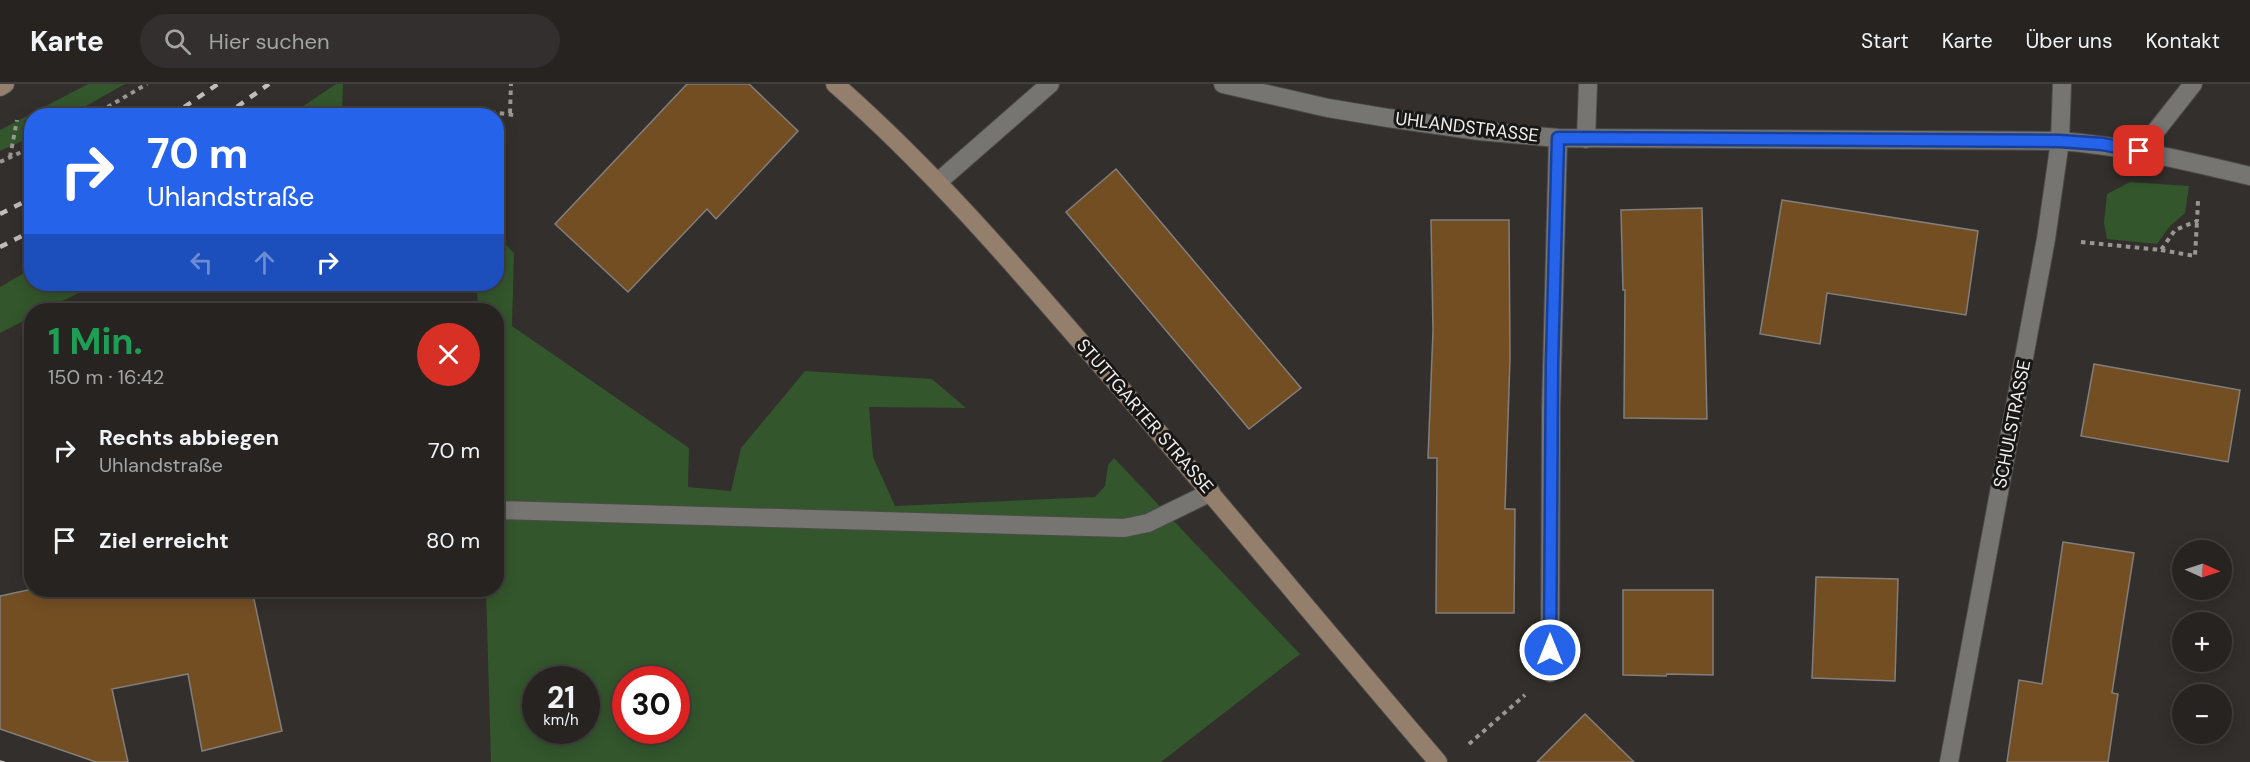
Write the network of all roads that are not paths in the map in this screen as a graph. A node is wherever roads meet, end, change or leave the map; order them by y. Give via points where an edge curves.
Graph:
1 (835, 84) edge
2 (1050, 84) edge
3 (1223, 84) edge
4 (1588, 84) edge
5 (2062, 84) edge
6 (2193, 84) edge
7 (1558, 138) junction
8 (1586, 139) junction
9 (2060, 141) junction
10 (2139, 151) junction
11 (2250, 176) edge
12 (938, 182) junction
13 (1211, 492) junction
14 (504, 510) edge
15 (1550, 673) road end
16 (1438, 762) edge
17 (1949, 762) edge

1 - 12 main road, STUTTGARTER STRASSE
2 - 12 street
3 - 7 street, UHLANDSTRASSE via 1388,118
4 - 8 street
5 - 9 street, SCHULSTRASSE
6 - 10 street
7 - 8 street, UHLANDSTRASSE
7 - 15 street
8 - 9 street, UHLANDSTRASSE
9 - 10 street, UHLANDSTRASSE
9 - 17 street, SCHULSTRASSE via 2046,239
10 - 11 street, UHLANDSTRASSE
12 - 13 main road, STUTTGARTER STRASSE
13 - 14 street via 1148,523 1124,528
13 - 16 main road, STUTTGARTER STRASSE

